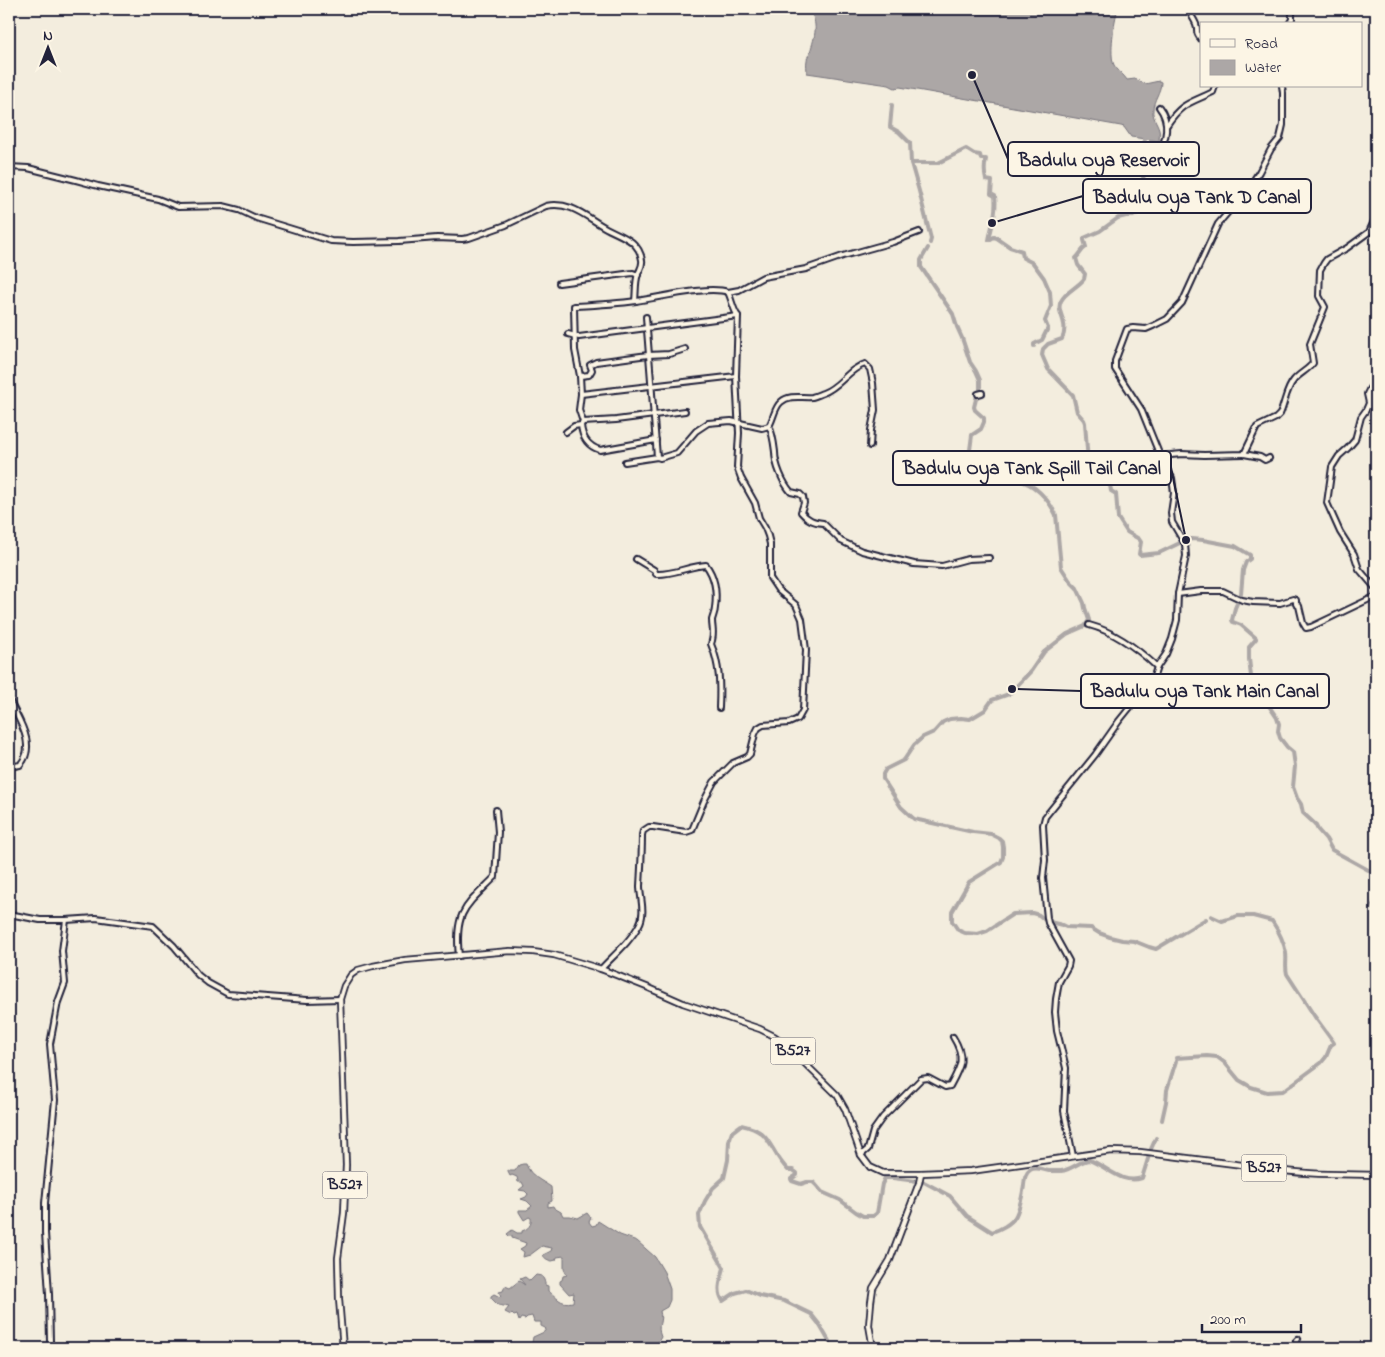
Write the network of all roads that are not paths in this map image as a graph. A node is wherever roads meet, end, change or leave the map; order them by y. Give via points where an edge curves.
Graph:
1 (1188, 9) edge
2 (1292, 9) edge
3 (1290, 22) edge
4 (1200, 38) edge
5 (1214, 88) edge
6 (1282, 88) edge
7 (1159, 107) dead end
8 (1167, 125) junction
9 (9, 167) edge
10 (1166, 167) dead end
11 (1376, 217) edge
12 (919, 232) dead end
13 (638, 275) junction
14 (559, 283) dead end
15 (728, 292) junction
16 (635, 301) junction
17 (738, 316) junction
18 (646, 317) dead end
19 (647, 327) junction
20 (568, 334) dead end
21 (575, 336) junction
22 (685, 349) dead end
23 (648, 355) junction
24 (580, 376) junction
25 (736, 376) junction
26 (1376, 385) edge
27 (652, 386) junction
28 (581, 394) junction
29 (685, 411) dead end
30 (654, 414) junction
31 (582, 423) junction
32 (738, 423) junction
33 (769, 426) junction
34 (566, 432) dead end
35 (656, 440) junction
36 (870, 446) dead end
37 (1244, 454) junction
38 (657, 456) junction
39 (1160, 456) junction
40 (1269, 458) dead end
41 (625, 462) dead end
42 (989, 558) dead end
43 (636, 559) dead end
44 (1376, 589) edge
45 (1178, 594) junction
46 (1376, 596) edge
47 (1089, 625) dead end
48 (1157, 667) junction
49 (9, 698) edge
50 (719, 708) dead end
51 (9, 767) edge
52 (496, 810) dead end
53 (9, 914) edge
54 (66, 920) junction
55 (459, 956) junction
56 (601, 969) junction
57 (340, 1000) junction
58 (953, 1037) dead end
59 (861, 1156) junction
60 (1073, 1156) junction
61 (921, 1173) junction
62 (1376, 1175) edge
63 (1298, 1339) dead end
64 (49, 1348) edge
65 (343, 1348) edge
66 (873, 1348) edge
67 (1295, 1348) edge

1 - 4 street
2 - 3 street
5 - 8 street via 1213,92 1184,105
6 - 39 street via 1280,138 1248,189 1218,224 1182,303 1167,319 1153,326 1128,329 1115,360 1114,368 1145,417
7 - 8 street
8 - 10 street via 1159,155 1173,160
9 - 13 street via 28,168 158,199 178,207 224,206 331,241 462,239 506,225 546,206 570,207 632,241 642,261
11 - 37 street via 1369,232 1327,259 1320,270 1319,296 1324,307 1310,344 1313,363 1291,384 1280,414 1258,427
12 - 15 street via 806,269 763,277
13 - 14 street
13 - 16 street
15 - 16 street via 701,290
15 - 17 street
16 - 21 street via 574,306
17 - 19 street
17 - 25 street
18 - 19 street
19 - 21 street
19 - 23 street
20 - 21 street
21 - 24 street
22 - 23 street
23 - 24 street via 592,364 589,375
23 - 27 street
24 - 28 street
25 - 27 street
25 - 32 street
26 - 44 street via 1370,388 1369,403 1354,440 1332,467 1327,503 1359,569
27 - 28 street
27 - 30 street
28 - 31 street via 579,410
29 - 30 street
30 - 31 street
30 - 35 street
31 - 34 street
31 - 35 street via 582,433 587,441 600,450
32 - 33 street via 762,428
32 - 38 street via 708,423 696,431 678,453
32 - 56 street via 737,467 768,536 770,578 778,590 796,605 802,619 806,650 803,710 798,719 758,728 747,758 733,763 714,782 692,830 653,827 643,830 641,920 625,946
33 - 36 street via 782,401 825,393 865,364 870,369 874,392
33 - 42 street via 782,480 791,492 803,497 801,512 810,520 823,523 841,541 914,564 942,566 968,559
35 - 38 street
37 - 39 street
37 - 40 street via 1265,460
38 - 41 street
39 - 45 street via 1174,486 1172,522 1185,544 1186,556
43 - 50 street via 656,574 706,565 711,571 715,608 711,644 720,680
45 - 46 street via 1223,591 1252,602 1293,599 1299,606 1306,628
45 - 48 street via 1172,639
47 - 48 street via 1117,637
48 - 60 street via 1153,679 1045,817 1043,826 1043,878 1048,921 1069,961 1060,982 1055,1012 1066,1068 1064,1111
49 - 51 street via 23,730 28,752 20,765
52 - 55 street via 495,877 465,909 458,929
53 - 54 street via 40,920
54 - 57 street via 96,918 153,926 198,975 228,994
54 - 64 street via 62,951 65,983 50,1044 55,1100 45,1204
55 - 56 main road, B527 via 533,952
55 - 57 main road, B527 via 405,960 362,968 346,982
56 - 59 main road, B527 via 694,1007 766,1031 781,1040 837,1095
57 - 65 main road, B527 via 346,1165 338,1258
58 - 59 street via 961,1062 950,1086 945,1087 926,1077 921,1079 883,1116 873,1130 868,1149
59 - 61 main road, B527 via 870,1167 882,1173
60 - 61 main road, B527 via 980,1170
60 - 62 main road, B527 via 1111,1151 1286,1172
61 - 66 main road via 890,1260 873,1288 869,1325
63 - 67 street

